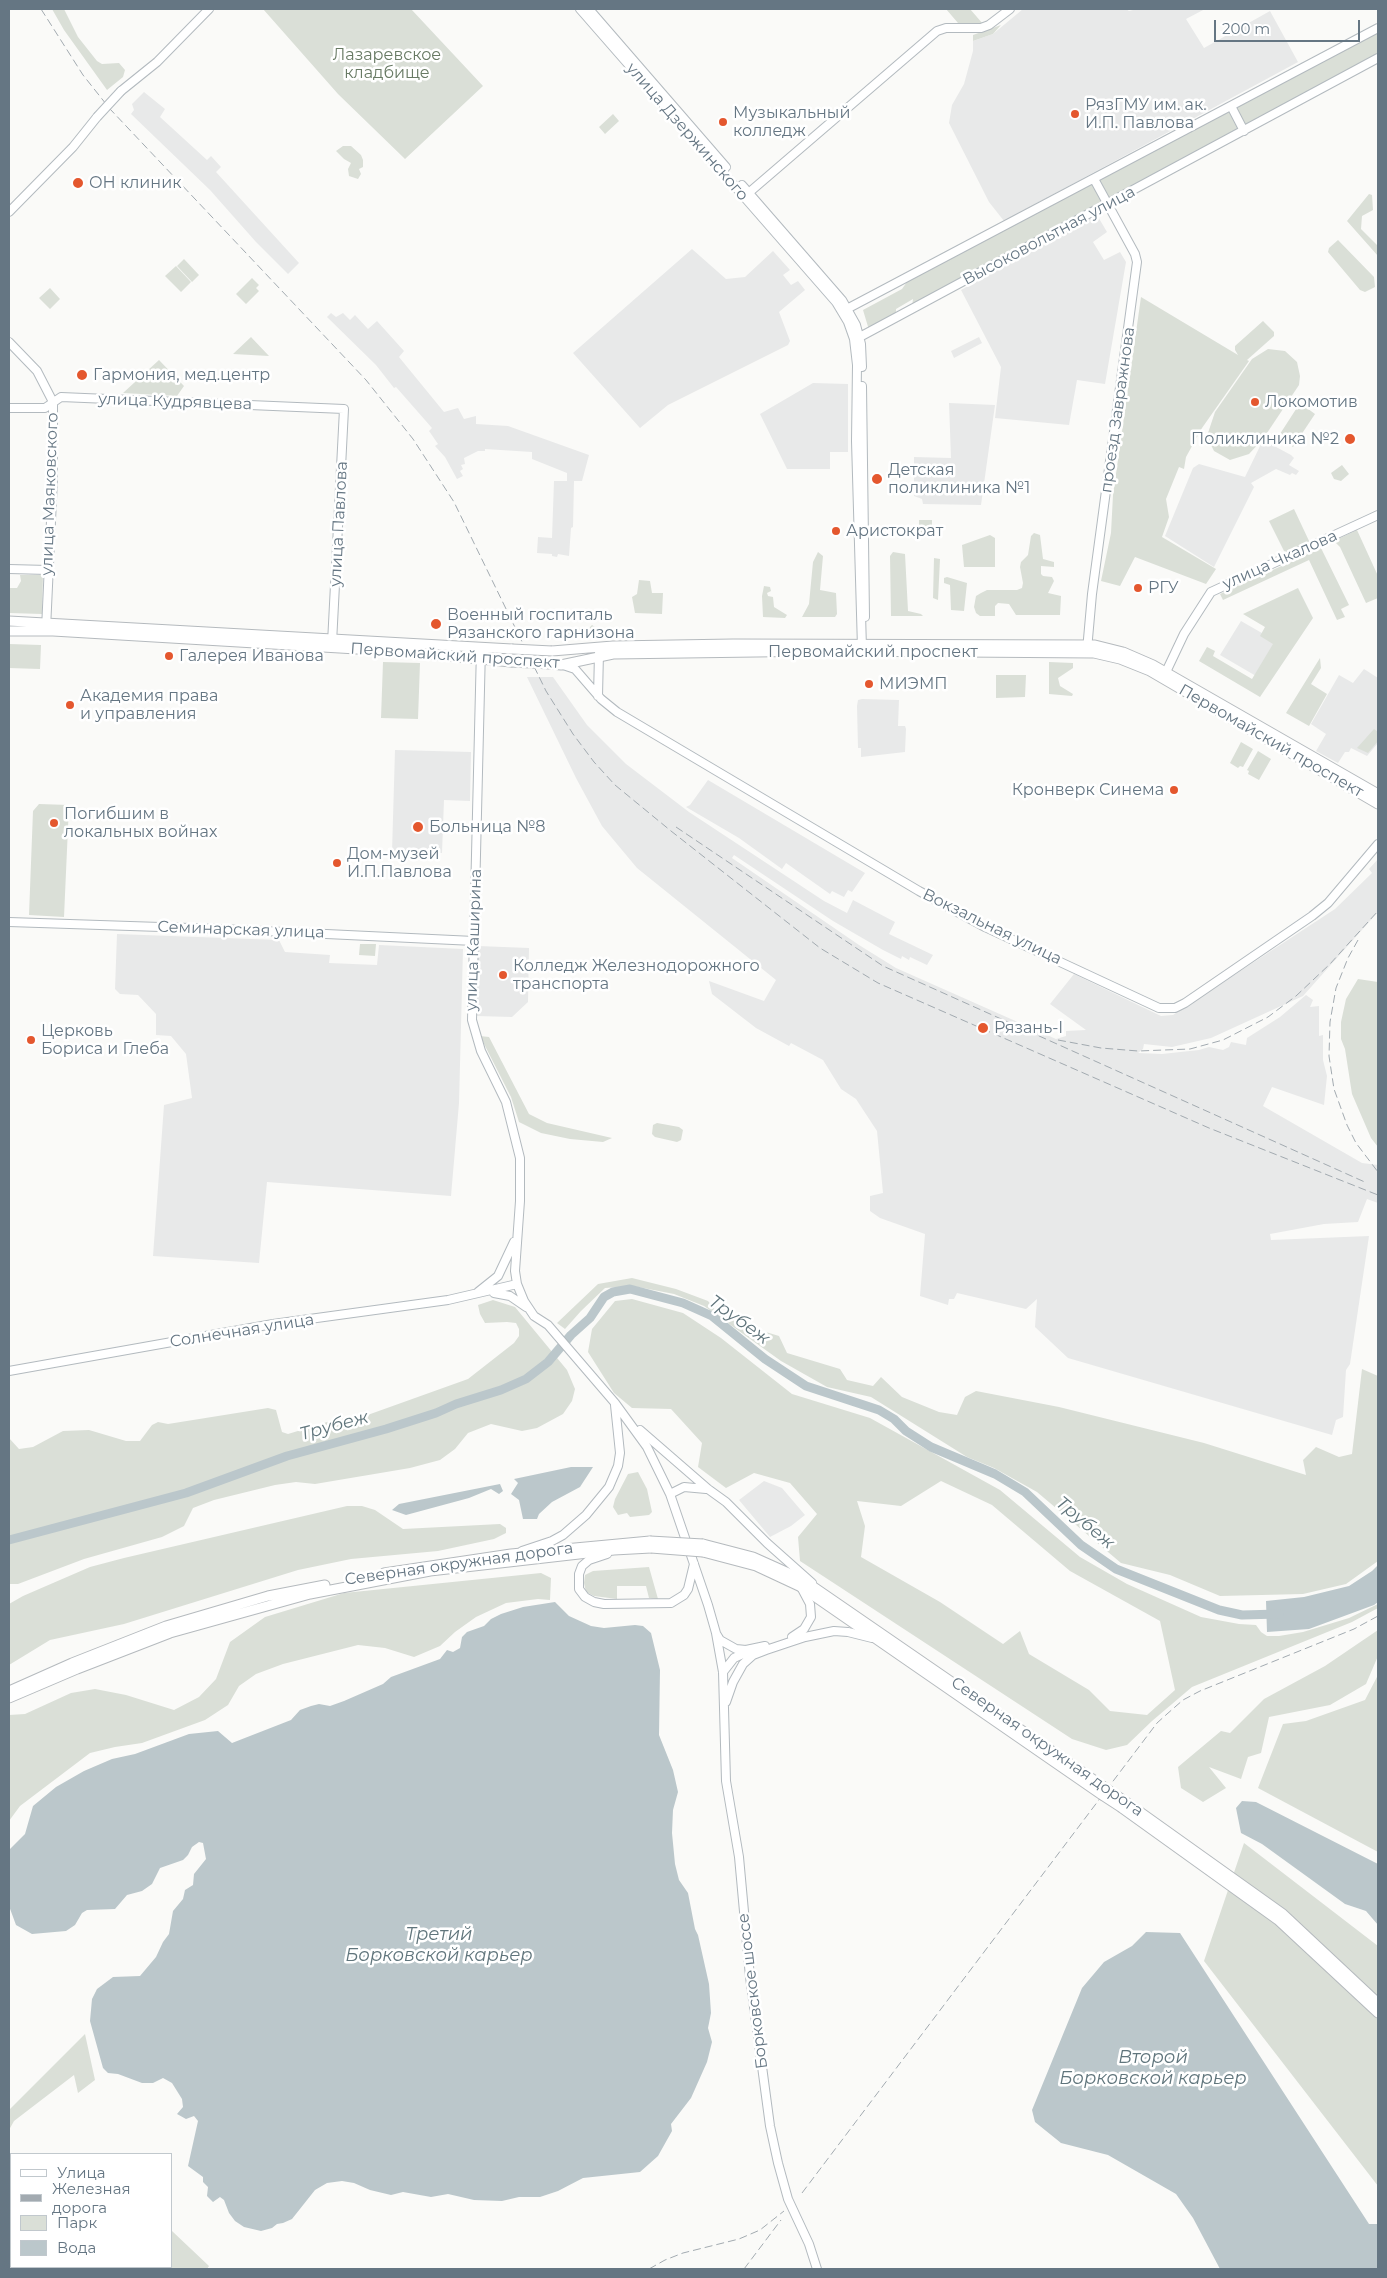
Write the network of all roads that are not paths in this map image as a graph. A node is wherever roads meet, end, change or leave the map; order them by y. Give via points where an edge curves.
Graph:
1 (209, 9) edge
2 (580, 9) edge
3 (1010, 9) edge
4 (592, 12) edge
5 (1378, 28) edge
6 (1378, 58) edge
7 (1231, 106) junction
8 (1244, 131) junction
9 (1094, 178) junction
10 (746, 195) junction
11 (1108, 204) junction
12 (9, 212) edge
13 (845, 310) junction
14 (857, 338) junction
15 (9, 342) edge
16 (53, 402) junction
17 (9, 408) edge
18 (344, 410) joint
19 (1378, 514) edge
20 (9, 569) edge
21 (48, 570) junction
22 (9, 621) edge
23 (46, 627) junction
24 (9, 631) edge
25 (332, 643) junction
26 (481, 648) junction
27 (863, 648) junction
28 (1087, 648) junction
29 (599, 652) junction
30 (480, 659) junction
31 (586, 660) junction
32 (556, 664) junction
33 (1166, 672) junction
34 (585, 680) junction
35 (598, 680) junction
36 (598, 696) junction
37 (1378, 794) edge
38 (1378, 804) edge
39 (1378, 839) edge
40 (1378, 844) edge
41 (1372, 850) junction
42 (9, 922) edge
43 (474, 941) junction
44 (517, 1233) junction
45 (517, 1284) junction
46 (485, 1292) junction
47 (475, 1295) junction
48 (534, 1316) junction
49 (9, 1371) edge
50 (615, 1403) junction
51 (632, 1424) junction
52 (708, 1489) junction
53 (670, 1494) junction
54 (650, 1545) junction
55 (703, 1548) junction
56 (626, 1549) junction
57 (511, 1554) junction
58 (694, 1564) junction
59 (801, 1587) junction
60 (818, 1589) junction
61 (716, 1633) junction
62 (886, 1644) junction
63 (756, 1649) junction
64 (723, 1672) junction
65 (9, 1691) edge
66 (9, 1698) edge
67 (725, 1706) junction
68 (1104, 1792) junction
69 (1124, 1805) junction
70 (1378, 2003) edge
71 (1378, 2013) edge
72 (817, 2269) edge

1 - 12 main road, bridge via 157,62 121,91 73,147
2 - 4 main road, улица Дзержинского
3 - 10 main road via 981,28 937,31
4 - 10 main road, улица Дзержинского via 674,114
5 - 7 main road, Высоковольтная улица
6 - 8 main road, Высоковольтная улица
7 - 8 main road
7 - 9 main road, Высоковольтная улица
8 - 11 main road, Высоковольтная улица
9 - 11 main road, проезд Завражнова
9 - 13 main road, Высоковольтная улица
10 - 13 main road, улица Дзержинского
11 - 14 main road, Высоковольтная улица
11 - 28 main road, проезд Завражнова via 1137,262
13 - 14 main road, улица Дзержинского via 853,317
14 - 27 main road, улица Дзержинского
15 - 16 main road, улица Маяковского via 37,371
16 - 17 main road, улица Кудрявцева via 45,408
16 - 18 main road, улица Кудрявцева via 61,397
16 - 21 main road, улица Маяковского via 54,472
18 - 25 main road, улица Павлова
19 - 33 main road, улица Чкалова via 1211,592 1184,634
20 - 21 main road
21 - 23 main road, улица Маяковского
22 - 23 main road, Первомайский проспект
23 - 24 main road, Первомайский проспект
23 - 25 main road, Первомайский проспект
25 - 26 main road, Первомайский проспект
25 - 30 main road, Первомайский проспект
26 - 29 main road, Первомайский проспект, bridge
26 - 30 main road, улица Каширина
27 - 28 main road, Первомайский проспект
27 - 29 main road, Первомайский проспект via 733,644 613,646
28 - 33 main road, Первомайский проспект via 1123,652
28 - 38 main road, Первомайский проспект via 1150,671
29 - 31 main road, Первомайский проспект
29 - 35 main road
30 - 32 main road, Первомайский проспект, bridge
30 - 43 main road, улица Каширина
31 - 32 main road, Первомайский проспект
31 - 34 main road via 583,667
32 - 34 main road, Вокзальная улица via 575,669
33 - 37 main road, Первомайский проспект
34 - 35 main road via 593,684
34 - 36 main road, Вокзальная улица
35 - 36 main road
36 - 41 main road, Вокзальная улица via 617,712 919,891 985,927 1159,1008 1174,1008 1185,1003 1312,916 1328,903
39 - 41 main road, Вокзальная улица
40 - 41 main road, Вокзальная улица
42 - 43 main road, Семинарская улица
43 - 44 main road, улица Каширина via 472,1020 482,1051 506,1102 522,1170
44 - 45 main road, улица Каширина
44 - 47 main road, Солнечная улица via 498,1276
45 - 46 main road, Солнечная улица
45 - 48 main road
46 - 47 main road, Солнечная улица
46 - 48 main road via 510,1296
47 - 49 main road, Солнечная улица via 273,1324
48 - 50 main road via 548,1325
50 - 51 main road
50 - 57 main road via 620,1453 614,1476 600,1500 564,1535
51 - 52 main road
51 - 53 main road
52 - 53 main road via 684,1487
52 - 60 main road
53 - 58 main road
54 - 55 main road, Северная окружная дорога, bridge
54 - 56 main road
54 - 57 main road, Северная окружная дорога
55 - 59 main road, Северная окружная дорога via 756,1566
55 - 60 main road, Северная окружная дорога via 733,1551 761,1560
56 - 58 main road via 596,1557 582,1566 578,1582 585,1597 604,1604 671,1602 688,1589
56 - 66 main road via 430,1571 310,1594 170,1633
57 - 65 main road, Северная окружная дорога via 401,1570 268,1596 166,1626
58 - 61 main road
59 - 62 main road, Северная окружная дорога
59 - 63 main road via 810,1604 808,1624 794,1637
60 - 68 main road, Северная окружная дорога
61 - 63 main road via 720,1640 736,1649
61 - 64 main road
62 - 67 main road via 863,1635 834,1631 753,1655 743,1664 733,1682
62 - 68 main road, Северная окружная дорога
63 - 64 main road via 734,1658
64 - 67 main road
67 - 72 main road, Борковское шоссе via 726,1781 739,1857 750,1977 770,2126 788,2199
68 - 69 main road, Северная окружная дорога, bridge
69 - 70 main road, Северная окружная дорога via 1283,1914
69 - 71 main road, Северная окружная дорога via 1278,1920

